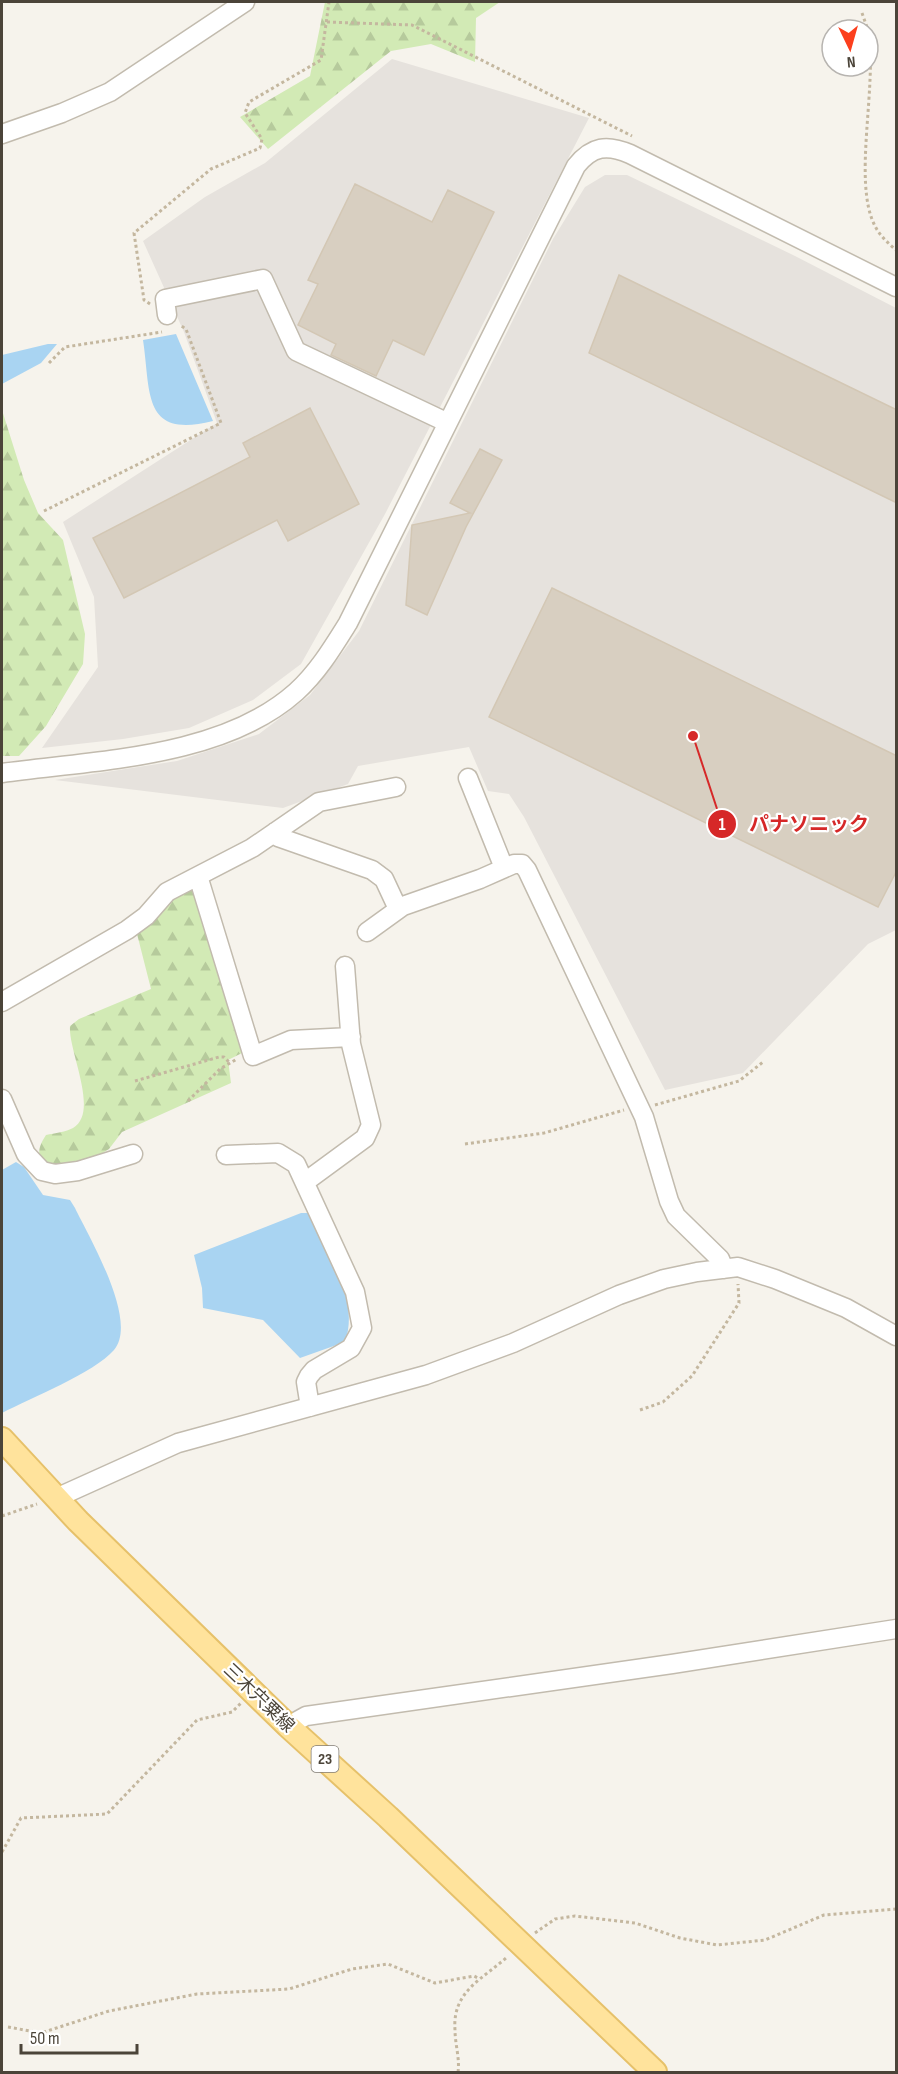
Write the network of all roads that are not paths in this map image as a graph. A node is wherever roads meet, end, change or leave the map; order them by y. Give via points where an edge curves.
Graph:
1 (245, 2) edge
2 (2, 134) edge
3 (897, 287) edge
4 (167, 315) road end
5 (446, 422) junction
6 (2, 773) edge
7 (468, 777) dead end
8 (396, 787) dead end
9 (275, 832) junction
10 (504, 868) junction
11 (198, 876) junction
12 (398, 909) junction
13 (367, 932) dead end
14 (345, 966) dead end
15 (2, 1002) edge
16 (351, 1037) junction
17 (2, 1099) edge
18 (132, 1154) dead end
19 (225, 1155) dead end
20 (306, 1182) junction
21 (731, 1268) junction
22 (896, 1335) edge
23 (310, 1407) junction
24 (2, 1439) edge
25 (56, 1498) junction
26 (897, 1629) edge
27 (288, 1726) junction
28 (655, 2073) edge

1 - 2 street via 110,92
3 - 5 street via 630,154 603,147 592,150 576,166
4 - 5 street via 165,299 263,279 296,351
5 - 6 street via 348,623 324,661 296,692 262,717 190,746
7 - 10 street
8 - 9 street via 319,802
9 - 11 street
9 - 12 street via 278,837 378,874
10 - 12 street
10 - 21 street via 522,864 527,870 640,1109 675,1216
11 - 15 street via 167,892 127,930
11 - 16 street via 253,1056 291,1040
12 - 13 street
14 - 16 street
16 - 20 street via 371,1125 369,1133
17 - 18 street via 26,1155 42,1172 78,1171
19 - 20 street via 286,1155
20 - 23 street via 355,1292 362,1328 351,1348 309,1376 306,1382
21 - 22 street via 846,1308
21 - 23 street via 664,1279 437,1371
23 - 25 street via 178,1443
24 - 25 main road, 三木宍粟線 / 23
25 - 27 main road, 三木宍粟線 / 23
26 - 27 street via 306,1716
27 - 28 main road, 三木宍粟線 / 23

